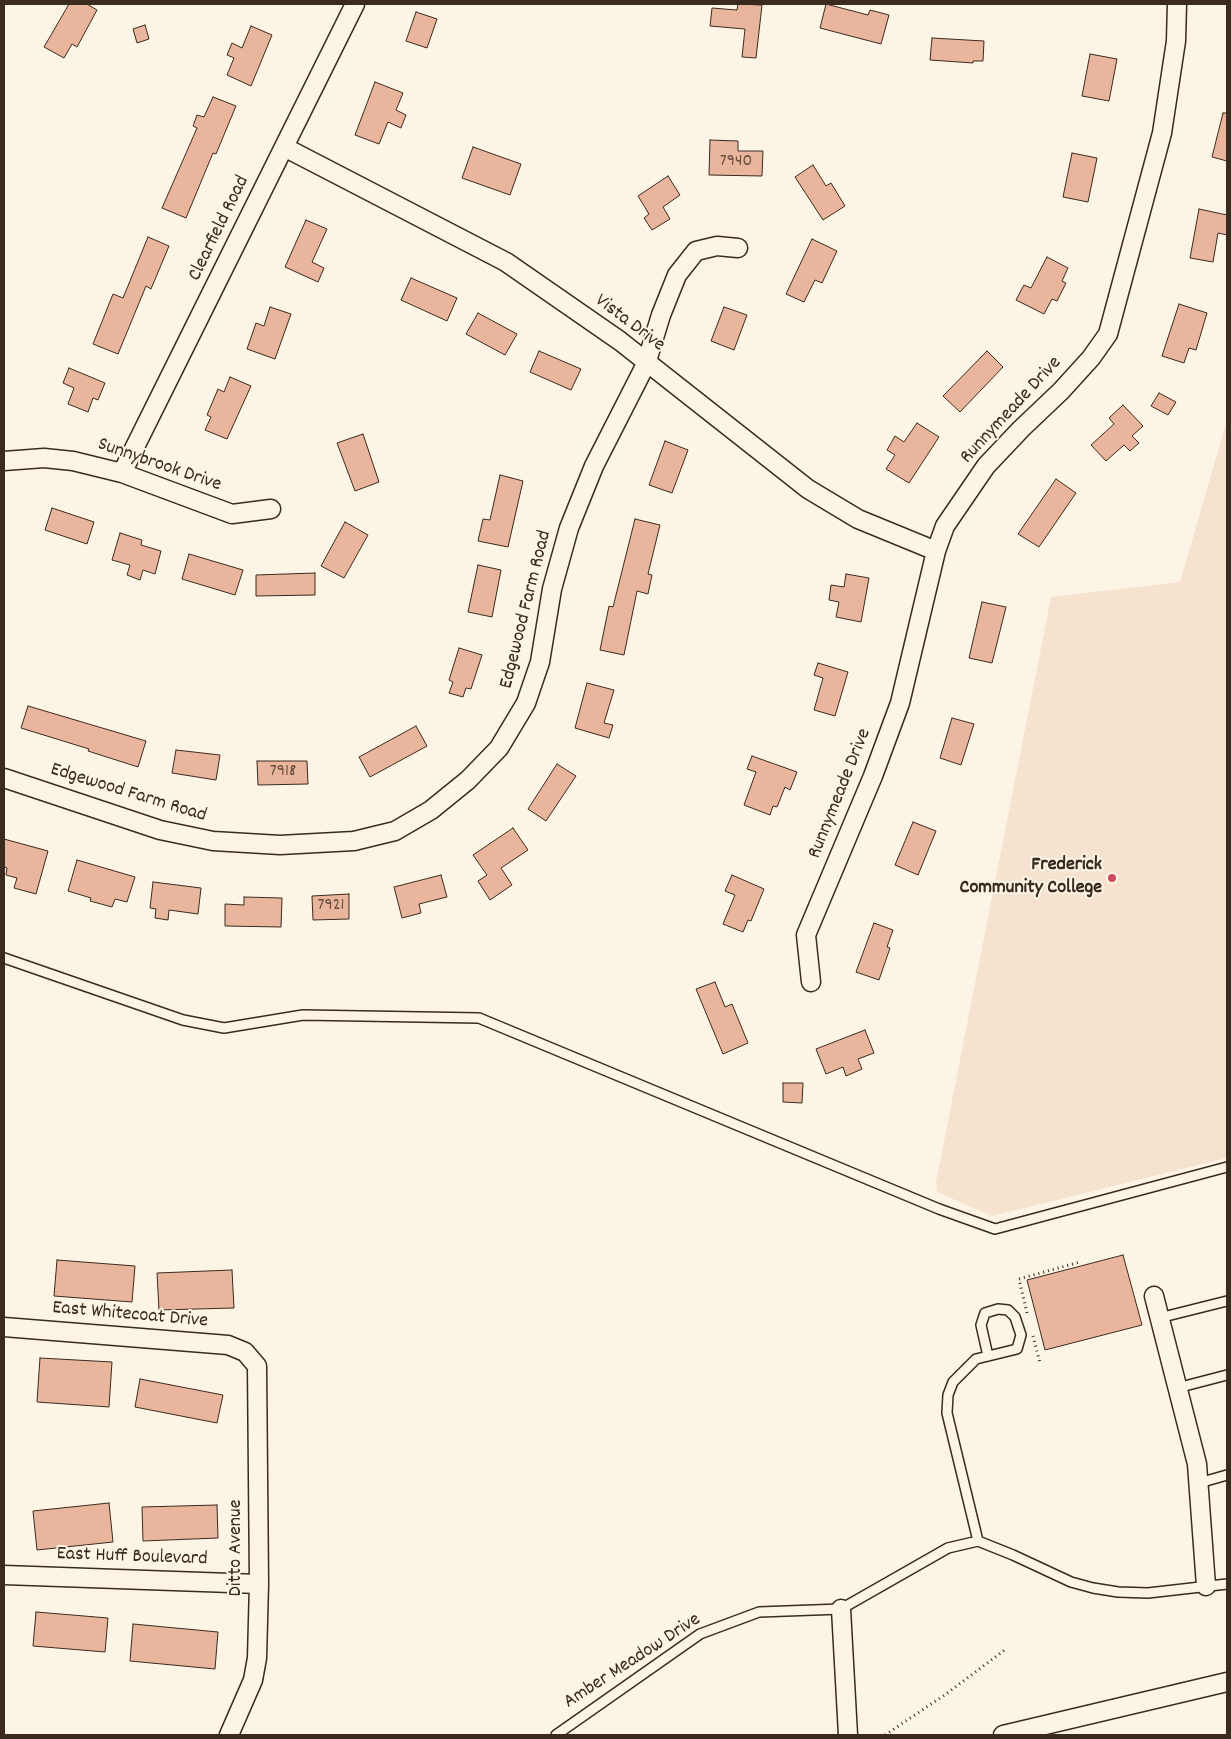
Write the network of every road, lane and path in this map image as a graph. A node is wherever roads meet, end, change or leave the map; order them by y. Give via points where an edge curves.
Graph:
1 (355, 4) edge
2 (1177, 4) edge
3 (284, 147) junction
4 (738, 248) dead end
5 (646, 364) junction
6 (4, 461) edge
7 (122, 473) junction
8 (271, 508) dead end
9 (936, 551) junction
10 (4, 778) edge
11 (4, 958) edge
12 (811, 982) dead end
13 (1227, 1167) edge
14 (1080, 1262) dead end
15 (1154, 1296) dead end
16 (1227, 1301) edge
17 (1028, 1316) dead end
18 (1159, 1318) junction
19 (4, 1327) edge
20 (1033, 1335) dead end
21 (988, 1356) junction
22 (251, 1357) joint
23 (1040, 1363) dead end
24 (1227, 1375) edge
25 (1178, 1388) junction
26 (1227, 1475) edge
27 (1199, 1483) junction
28 (978, 1541) junction
29 (4, 1575) edge
30 (259, 1584) junction
31 (1227, 1584) edge
32 (1206, 1586) junction
33 (841, 1609) junction
34 (1006, 1649) dead end
35 (1227, 1682) edge
36 (229, 1735) edge
37 (556, 1735) edge
38 (848, 1735) edge
39 (885, 1735) edge
40 (1003, 1735) edge

1 - 3 street, Clearfield Road
2 - 9 street, Runnymeade Drive via 1176,41 1162,134 1108,334 1062,391 986,466 945,526
3 - 5 street, Vista Drive via 506,262 620,341
3 - 7 street, Clearfield Road
4 - 5 street, Edgewood Farm Road via 717,246 696,251 677,275
5 - 9 street, Vista Drive via 808,489 858,519
5 - 10 street, Edgewood Farm Road via 594,466 569,528 552,589 540,662 526,703 499,748 468,780 431,810 395,831 354,841 280,844 213,841 160,830
6 - 7 street, Sunnybrook Drive via 44,458 74,461
7 - 8 street, Sunnybrook Drive via 232,514
9 - 12 street, Runnymeade Drive via 900,703 874,776 806,935
11 - 13 lane via 183,1020 224,1028 303,1016 479,1018 990,1228
14 - 17 path via 1019,1279
15 - 18 street
16 - 18 lane
18 - 25 street
19 - 22 street, East Whitecoat Drive via 228,1345
20 - 23 path
21 - 21 lane via 1017,1349 1021,1335 1008,1310 985,1312 981,1325
21 - 28 lane via 976,1359 953,1382 947,1413
22 - 30 street, Ditto Avenue via 257,1366
24 - 25 lane
25 - 27 street
26 - 27 lane
27 - 32 street
28 - 32 lane via 1071,1582 1093,1588 1148,1593
28 - 33 lane, Amber Meadow Drive via 948,1548
29 - 30 street, East Huff Boulevard
30 - 36 street, Ditto Avenue via 257,1658 253,1680
31 - 32 lane
33 - 37 lane, Amber Meadow Drive via 759,1612 700,1634
33 - 38 street
34 - 39 path
35 - 40 street

